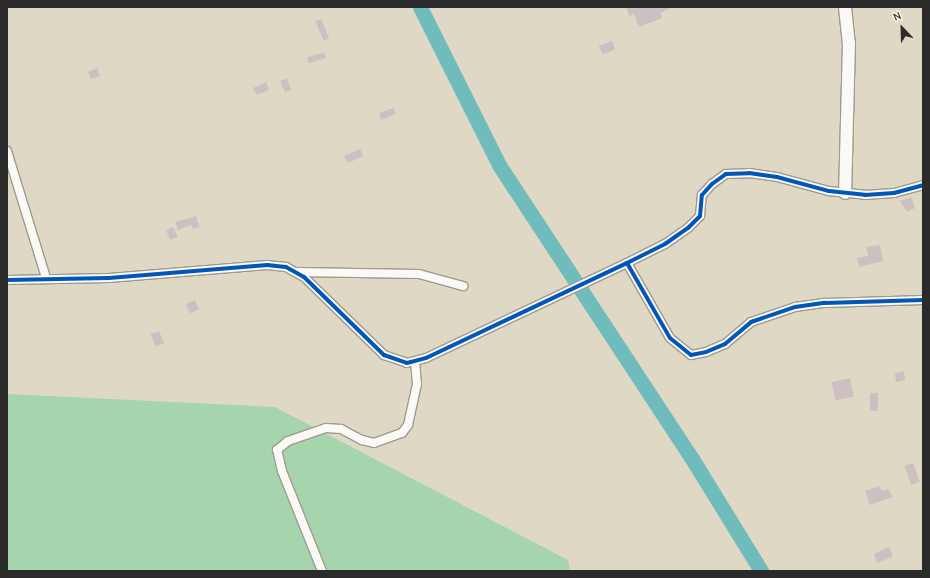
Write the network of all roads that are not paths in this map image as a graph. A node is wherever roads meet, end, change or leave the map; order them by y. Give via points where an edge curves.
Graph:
1 (845, 7) edge
2 (7, 152) edge
3 (923, 185) edge
4 (845, 193) junction
5 (626, 263) junction
6 (296, 272) junction
7 (46, 278) junction
8 (7, 280) edge
9 (463, 286) dead end
10 (923, 300) edge
11 (414, 362) junction
12 (322, 571) edge

1 - 4 street via 849,44
2 - 7 street
3 - 4 street via 894,193
4 - 5 street via 797,184 777,177 749,173 726,174 702,195 700,216 688,228 647,254
5 - 10 street via 670,338 691,355 725,344 750,322 795,307 825,303
5 - 11 street
6 - 7 street via 286,267 267,265 109,278
6 - 9 street via 419,274
6 - 11 street via 384,355 401,363
7 - 8 street
11 - 12 street via 417,384 408,425 402,432 374,443 341,429 326,428 288,441 277,450 282,471

